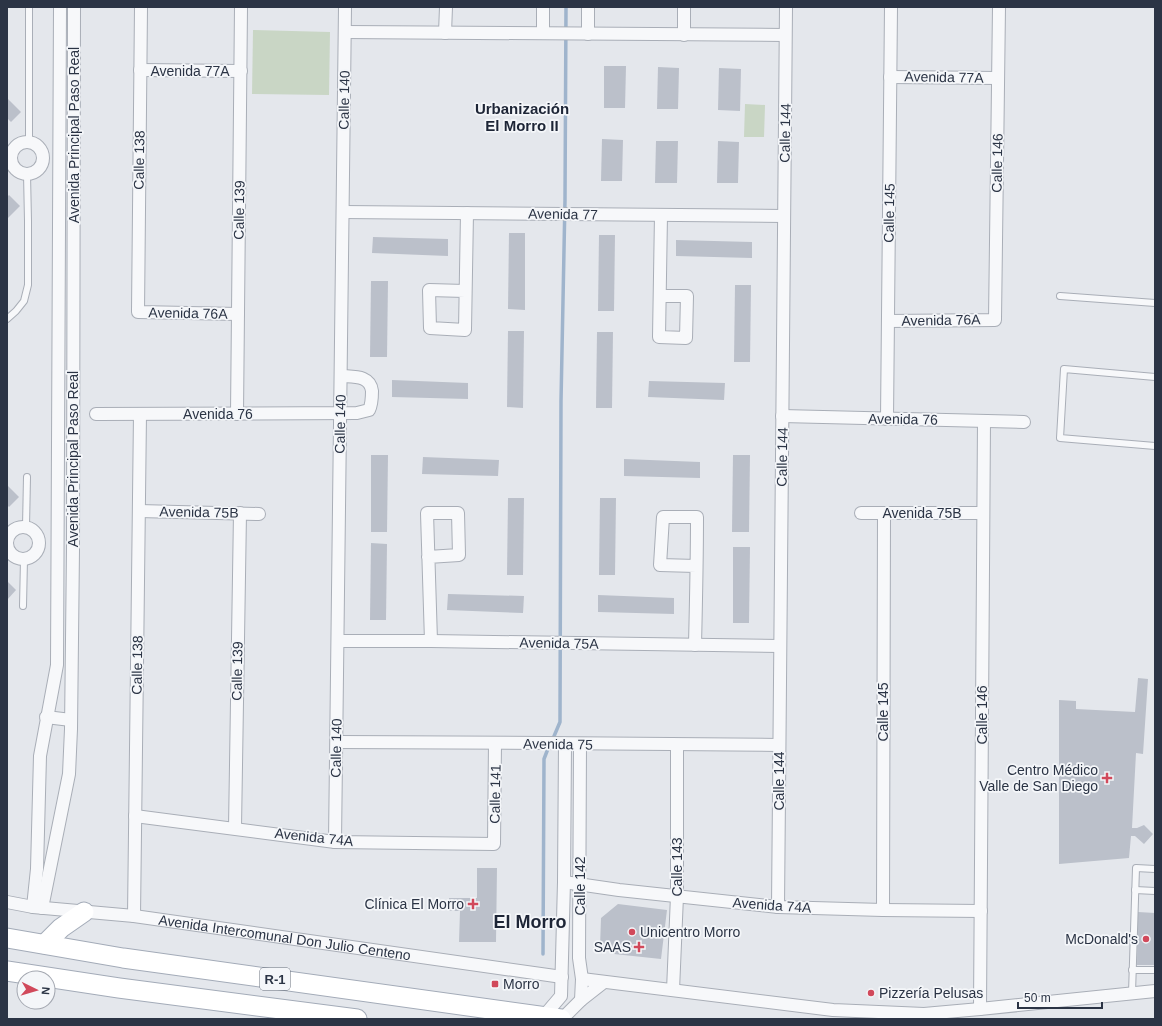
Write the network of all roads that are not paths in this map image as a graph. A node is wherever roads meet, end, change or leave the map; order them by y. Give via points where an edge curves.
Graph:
1 (29, 7) edge
2 (60, 7) edge
3 (74, 7) edge
4 (141, 7) edge
5 (241, 7) edge
6 (345, 7) edge
7 (446, 7) edge
8 (543, 7) edge
9 (588, 7) edge
10 (684, 7) edge
11 (786, 7) edge
12 (891, 7) edge
13 (999, 7) edge
14 (345, 32) junction
15 (445, 33) junction
16 (543, 34) junction
17 (582, 34) junction
18 (684, 35) junction
19 (785, 36) junction
20 (140, 70) junction
21 (240, 71) junction
22 (890, 77) junction
23 (998, 78) junction
24 (29, 142) junction
25 (43, 156) junction
26 (60, 163) junction
27 (74, 163) junction
28 (27, 174) junction
29 (343, 212) junction
30 (467, 213) junction
31 (661, 215) junction
32 (784, 216) junction
33 (466, 290) dead end
34 (660, 296) dead end
35 (1060, 296) dead end
36 (1155, 302) edge
37 (138, 312) joint
38 (238, 314) junction
39 (7, 319) edge
40 (995, 320) joint
41 (888, 321) junction
42 (341, 376) junction
43 (1155, 377) edge
44 (340, 413) junction
45 (96, 414) dead end
46 (140, 414) junction
47 (236, 414) junction
48 (782, 416) junction
49 (887, 419) junction
50 (984, 421) junction
51 (1024, 422) dead end
52 (1155, 446) edge
53 (27, 477) dead end
54 (139, 511) junction
55 (240, 513) junction
56 (861, 513) dead end
57 (884, 513) junction
58 (983, 513) junction
59 (259, 514) dead end
60 (26, 527) junction
61 (39, 543) junction
62 (58, 548) junction
63 (73, 549) junction
64 (428, 557) dead end
65 (24, 559) junction
66 (696, 566) junction
67 (23, 606) dead end
68 (338, 641) junction
69 (431, 641) junction
70 (695, 645) junction
71 (780, 646) junction
72 (46, 717) junction
73 (71, 720) junction
74 (336, 742) junction
75 (495, 743) junction
76 (561, 744) junction
77 (580, 744) junction
78 (678, 745) junction
79 (779, 745) junction
80 (135, 816) junction
81 (235, 828) junction
82 (335, 842) junction
83 (494, 844) joint
84 (1155, 869) edge
85 (564, 882) junction
86 (579, 884) junction
87 (1135, 890) junction
88 (1155, 891) edge
89 (677, 896) junction
90 (7, 902) edge
91 (37, 907) junction
92 (778, 907) junction
93 (883, 910) junction
94 (981, 911) junction
95 (84, 912) junction
96 (134, 916) junction
97 (7, 938) edge
98 (45, 944) junction
99 (1132, 970) junction
100 (1155, 970) edge
101 (7, 971) edge
102 (562, 977) junction
103 (582, 979) junction
104 (604, 982) junction
105 (673, 990) junction
106 (1155, 991) edge
107 (1132, 993) junction
108 (581, 1000) junction
109 (980, 1009) junction
110 (553, 1018) edge
111 (352, 1019) edge

1 - 24 lane
2 - 26 street, Avenida Principal Paso Real
3 - 27 street, Avenida Principal Paso Real
4 - 20 street, Calle 138
5 - 21 street, Calle 139
6 - 14 street, Calle 140
7 - 15 street
8 - 16 street
9 - 17 street
10 - 18 street
11 - 19 street, Calle 144
12 - 22 street, Calle 145
13 - 23 street, Calle 146
14 - 15 street
14 - 29 street, Calle 140
15 - 16 street
16 - 17 street
17 - 18 street
18 - 19 street
19 - 32 street, Calle 144
20 - 21 street, Avenida 77A
20 - 37 street, Calle 138
21 - 38 street, Calle 139
22 - 23 street, Avenida 77A
22 - 41 street, Calle 145
23 - 40 street, Calle 146
24 - 25 street via 38,146
24 - 28 street via 15,147 11,156 13,166 21,173
25 - 26 street
25 - 28 street via 37,170
26 - 27 street
26 - 62 street, Avenida Principal Paso Real
27 - 63 street, Avenida Principal Paso Real
28 - 39 lane via 28,285 24,301
29 - 30 street, Avenida 77
29 - 42 street, Calle 140
30 - 31 street, Avenida 77
30 - 33 street
31 - 32 street, Avenida 77
31 - 34 street
32 - 48 street, Calle 144
35 - 36 lane
37 - 38 street, Avenida 76A
38 - 47 street, Calle 139
40 - 41 street, Avenida 76A
41 - 49 street, Calle 145
42 - 44 street, Calle 140
42 - 44 street, Avenida 76 via 364,379 371,386 372,395 369,410
43 - 52 lane via 1064,369 1060,438
44 - 47 street, Avenida 76
44 - 68 street, Calle 140
45 - 46 street, Avenida 76
46 - 47 street, Avenida 76
46 - 54 street, Calle 138
48 - 49 street, Avenida 76
48 - 71 street, Calle 144
49 - 50 street, Avenida 76
50 - 51 street, Avenida 76
50 - 58 street, Calle 146
53 - 60 lane
54 - 55 street, Avenida 75B
54 - 80 street, Calle 138
55 - 59 street, Avenida 75B
55 - 81 street, Calle 139
56 - 57 street, Avenida 75B
57 - 58 street, Avenida 75B
57 - 93 street, Calle 145
58 - 94 street, Calle 146
60 - 61 street via 35,531
60 - 65 street via 12,532 7,541 13,555
61 - 62 street
61 - 65 street via 34,555
62 - 63 street
62 - 72 street, Avenida Principal Paso Real via 57,665
63 - 73 street, Avenida Principal Paso Real
64 - 69 street
65 - 67 lane
66 - 66 street via 697,517 663,517 660,565
66 - 70 street
68 - 69 street, Avenida 75A
68 - 74 street, Calle 140
69 - 70 street, Avenida 75A
70 - 71 street, Avenida 75A
71 - 79 street, Calle 144
72 - 73 street
72 - 91 street, Avenida Principal Paso Real via 40,756
73 - 91 street, Avenida Principal Paso Real via 69,774
74 - 75 street, Avenida 75
74 - 82 street, Calle 140
75 - 76 street, Avenida 75
75 - 83 street, Calle 141
76 - 77 street, Avenida 75
76 - 85 street, Calle 142
77 - 78 street, Avenida 75
77 - 86 street, Calle 142
78 - 79 street, Avenida 75
78 - 89 street, Calle 143
79 - 92 street, Calle 144
80 - 81 street, Avenida 74A
80 - 96 street, Calle 138
81 - 82 street, Avenida 74A
82 - 83 street, Avenida 74A
84 - 87 lane via 1136,868
85 - 86 street, Avenida 74A
85 - 102 street, Calle 142
86 - 89 street, Avenida 74A
86 - 103 street, Calle 142 via 579,958
87 - 88 lane
87 - 99 lane
89 - 92 street, Avenida 74A
89 - 105 street, Calle 143
90 - 91 street, Avenida Intercomunal Don Julio Centeno
91 - 95 street, Avenida Intercomunal Don Julio Centeno
92 - 93 street, Avenida 74A
93 - 94 street, Avenida 74A
94 - 109 street, Calle 146
95 - 96 street, Avenida Intercomunal Don Julio Centeno
95 - 98 main road via 61,928
96 - 102 street, Avenida Intercomunal Don Julio Centeno
97 - 98 main road, R-1
98 - 110 main road, R-1 via 123,958
99 - 100 lane
99 - 107 lane
101 - 111 main road, R-1
102 - 110 street, Calle 142 via 561,996
103 - 104 street
103 - 108 street, Calle 142
104 - 105 street
104 - 108 street
105 - 109 street via 833,1010 924,1014
106 - 107 street
107 - 109 street
108 - 110 street

